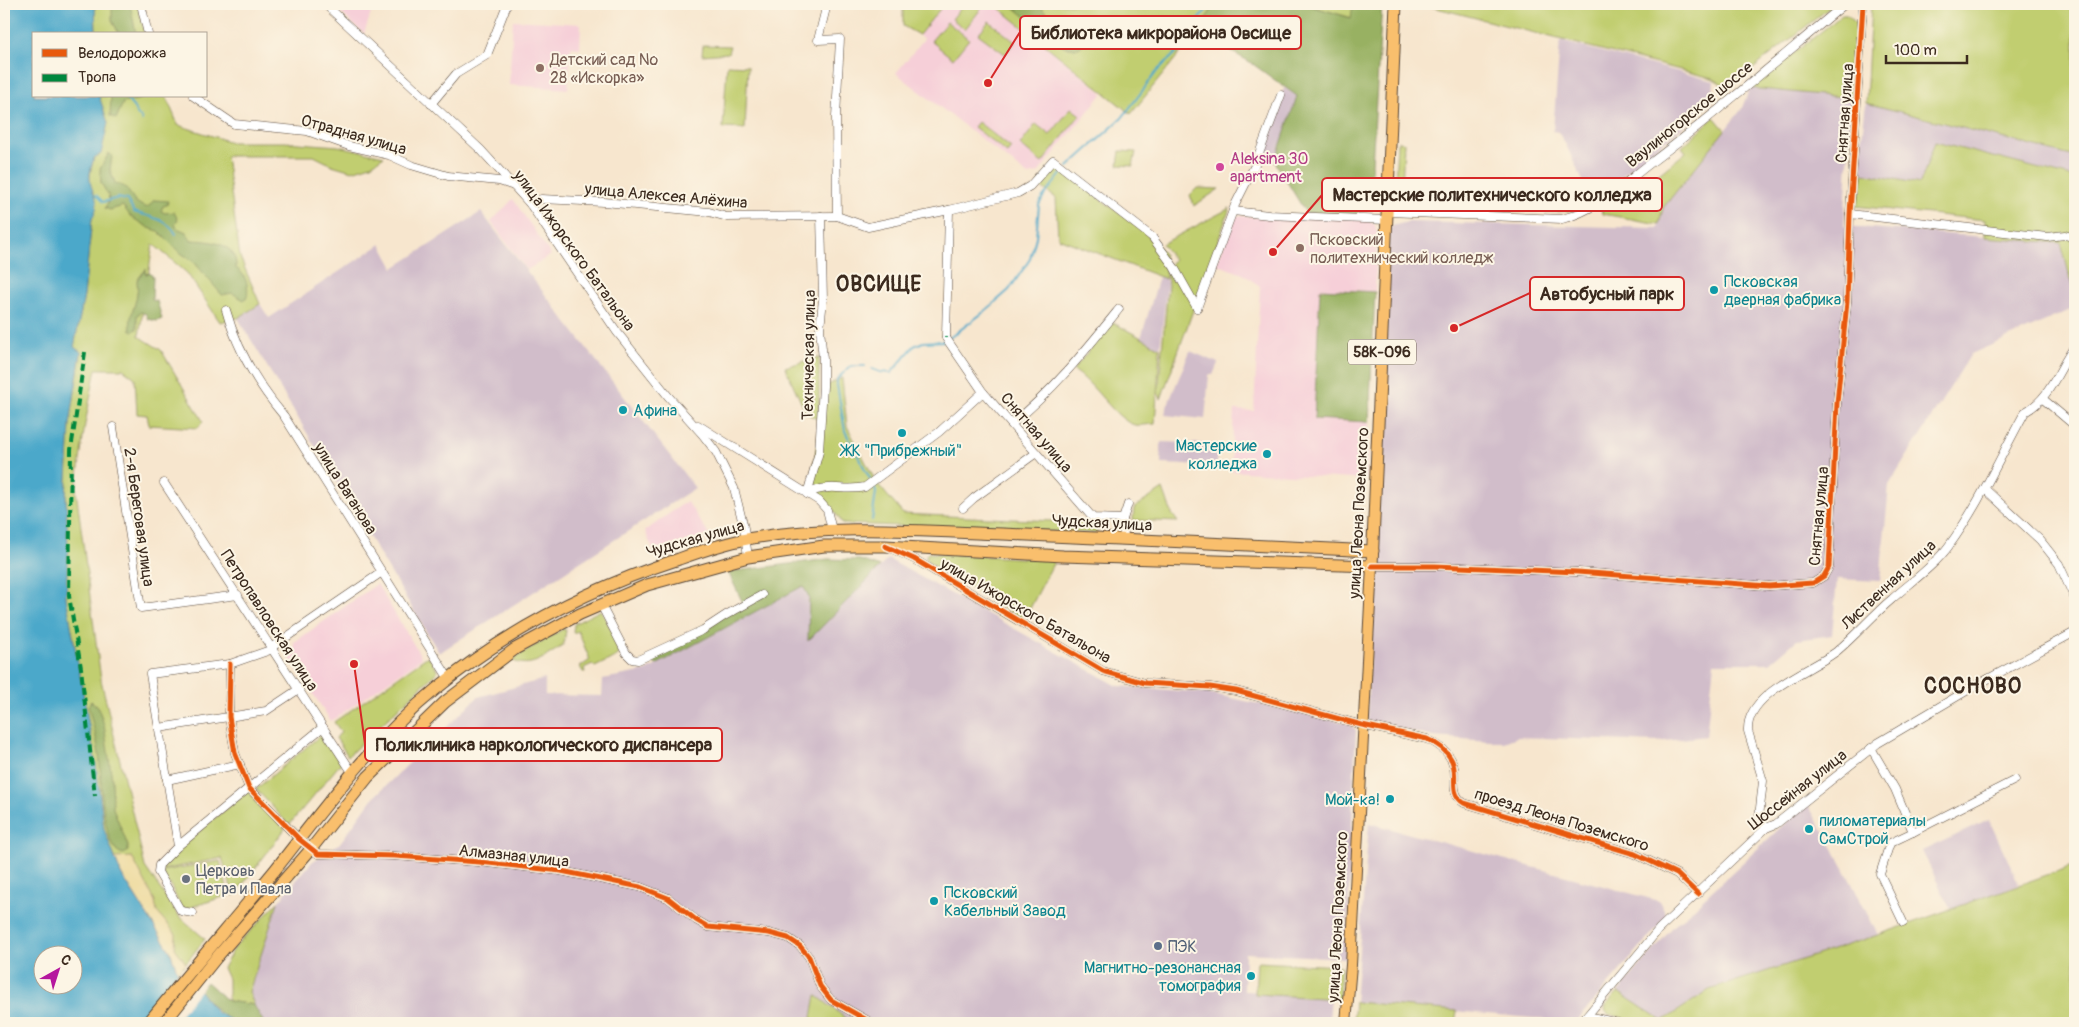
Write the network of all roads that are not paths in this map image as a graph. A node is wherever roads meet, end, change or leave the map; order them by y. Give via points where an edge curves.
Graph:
1 (141, 4) edge
2 (326, 4) edge
3 (827, 4) edge
4 (1396, 4) edge
5 (1845, 4) edge
6 (1863, 4) edge
7 (506, 7) dead end
8 (148, 32) edge
9 (1281, 95) dead end
10 (196, 98) edge
11 (431, 104) junction
12 (514, 186) junction
13 (530, 204) junction
14 (949, 210) junction
15 (1233, 211) junction
16 (1850, 214) junction
17 (821, 216) junction
18 (837, 216) junction
19 (1387, 216) junction
20 (2075, 238) edge
21 (1119, 309) dead end
22 (226, 310) dead end
23 (2075, 346) edge
24 (982, 392) junction
25 (2043, 399) junction
26 (690, 420) junction
27 (1012, 424) junction
28 (2075, 426) edge
29 (113, 427) dead end
30 (1036, 453) junction
31 (164, 483) dead end
32 (1985, 489) junction
33 (807, 494) junction
34 (1128, 504) dead end
35 (963, 508) dead end
36 (1123, 519) junction
37 (832, 530) junction
38 (1037, 535) junction
39 (1060, 536) junction
40 (746, 539) junction
41 (1124, 540) junction
42 (885, 546) junction
43 (1373, 551) junction
44 (1035, 554) junction
45 (1063, 556) junction
46 (748, 557) junction
47 (1372, 566) junction
48 (382, 572) junction
49 (238, 595) junction
50 (762, 595) dead end
51 (2075, 599) edge
52 (602, 605) junction
53 (2075, 632) edge
54 (273, 648) junction
55 (230, 664) junction
56 (449, 679) junction
57 (299, 689) junction
58 (417, 707) junction
59 (229, 717) junction
60 (427, 718) junction
61 (1362, 724) junction
62 (323, 727) junction
63 (159, 728) junction
64 (390, 732) junction
65 (400, 743) junction
66 (1871, 748) junction
67 (240, 764) junction
68 (352, 772) junction
69 (168, 780) junction
70 (2014, 780) dead end
71 (249, 788) junction
72 (1766, 828) junction
73 (1914, 832) junction
74 (299, 840) junction
75 (178, 846) junction
76 (311, 848) junction
77 (1698, 894) junction
78 (193, 912) dead end
79 (1903, 922) dead end
80 (211, 954) junction
81 (1587, 1016) junction
82 (148, 1023) edge
83 (164, 1023) edge
84 (872, 1023) edge
85 (1346, 1023) edge
86 (1581, 1023) edge
87 (1618, 1023) edge

1 - 8 street
2 - 11 street, улица Ижорского Батальона
3 - 18 street via 818,40 840,39 836,117
4 - 19 highway, улица Леона Поземского / 58К-096
5 - 19 street, Ваулиногорское шоссе via 1690,133 1578,215 1562,218
6 - 16 street, Снятная улица
7 - 11 street via 487,55 456,74
9 - 15 street via 1254,167
10 - 12 street, Отрадная улица via 234,124 307,131 448,176 499,181
11 - 12 street, улица Ижорского Батальона
12 - 13 street, улица Ижорского Батальона
13 - 17 street, улица Алексея Алёхина via 540,199 709,212 727,217
13 - 26 street, улица Ижорского Батальона via 616,332
14 - 15 street, улица Алексея Алёхина via 1018,193 1030,186 1053,160 1152,237 1174,266 1197,308
14 - 18 street, улица Алексея Алёхина via 868,227
14 - 24 street, Снятная улица via 946,337
15 - 19 street, Ваулиногорское шоссе via 1278,216
16 - 20 street
16 - 47 street, Снятная улица via 1829,567 1820,580 1770,586 1577,572
17 - 18 street, улица Алексея Алёхина
17 - 33 street, Техническая улица via 823,386 819,452
19 - 43 highway, улица Леона Поземского / 58К-096
21 - 27 street via 1069,371
22 - 48 street, улица Ваганова via 253,375 284,416
23 - 25 street, Лиственная улица
24 - 27 street, Снятная улица
24 - 33 street via 939,432 865,488 820,487
25 - 28 street
25 - 32 street, Лиственная улица via 2025,412
26 - 33 street, улица Ижорского Батальона
26 - 40 street, улица Ижорского Батальона via 712,446 727,472
27 - 30 street, Снятная улица
29 - 49 street, 2-я Береговая улица via 142,609
30 - 35 street
30 - 36 street, Снятная улица via 1093,518
31 - 49 street, Петропавловская улица
32 - 51 street via 2040,540 2059,564
32 - 72 street, Лиственная улица via 1947,548 1912,583 1820,664 1774,688 1750,716 1748,731 1762,780 1759,817
33 - 37 street, улица Ижорского Батальона via 824,505
34 - 36 street
36 - 41 street
37 - 38 highway, Чудская улица
37 - 40 highway, Чудская улица
38 - 39 highway, Чудская улица
38 - 44 highway via 1042,545
39 - 41 highway, Чудская улица
39 - 45 highway via 1055,546 1056,552
40 - 46 street, улица Ижорского Батальона
40 - 56 highway, Чудская улица via 641,571 572,601 507,637
41 - 43 highway, Чудская улица
42 - 44 highway, Чудская улица
42 - 46 highway, Чудская улица via 824,546
42 - 61 street, улица Ижорского Батальона via 914,559 1103,671 1145,683 1236,691
43 - 47 highway, улица Леона Поземского / 58К-096
44 - 45 highway, Чудская улица
45 - 47 highway, Чудская улица
46 - 52 highway, Чудская улица via 647,585
47 - 61 main road, улица Леона Поземского
48 - 54 street
48 - 56 street, улица Ваганова
49 - 54 street, Петропавловская улица
50 - 52 street via 696,633 638,660 626,653
52 - 60 highway, Чудская улица via 515,649
53 - 66 street, Шоссейная улица via 1973,687
54 - 55 street
54 - 57 street, Петропавловская улица
55 - 59 street
55 - 63 street via 150,674
56 - 58 highway, Чудская улица
57 - 59 street via 266,711
57 - 62 street, Петропавловская улица
58 - 60 highway via 417,713
58 - 64 highway, Чудская улица
59 - 63 street
59 - 67 street via 235,754
60 - 65 highway, Чудская улица
61 - 77 street, проезд Леона Поземского via 1436,743 1451,758 1455,792 1464,803 1635,854 1677,874
61 - 85 main road, улица Леона Поземского
62 - 68 street, Петропавловская улица
62 - 71 street
63 - 69 street
64 - 65 highway via 400,736
64 - 68 highway, Чудская улица
65 - 76 highway, Чудская улица
66 - 72 street, Шоссейная улица via 1776,824
66 - 73 street via 1895,789
67 - 69 street
67 - 71 street
68 - 74 highway, Чудская улица
69 - 75 street
70 - 73 street
71 - 74 street, Алмазная улица
71 - 75 street
72 - 77 street, Шоссейная улица
73 - 79 street via 1890,843 1880,874
74 - 76 street, Алмазная улица
74 - 80 highway, Чудская улица
75 - 78 street via 159,865 158,872 181,911
76 - 80 highway, Чудская улица
76 - 84 street, Алмазная улица via 318,854 395,856 552,870 640,887 668,898 708,927 788,938 809,957 820,986 830,1000
77 - 81 street, Шоссейная улица via 1660,930
80 - 82 highway
80 - 83 highway
81 - 86 street, Шоссейная улица
81 - 87 street

